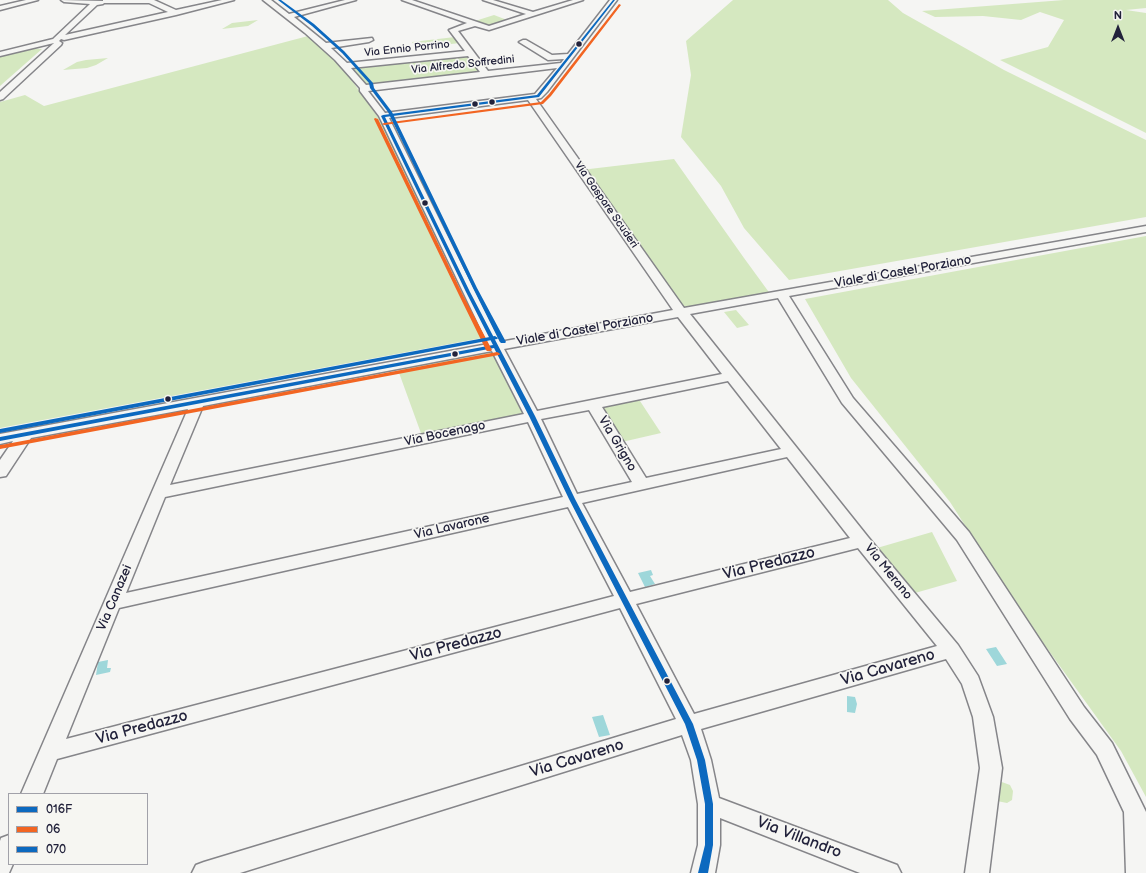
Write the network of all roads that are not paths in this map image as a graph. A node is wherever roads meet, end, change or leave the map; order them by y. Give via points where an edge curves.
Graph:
1 (35, 0) edge
2 (64, 0) edge
3 (150, 0) edge
4 (231, 0) edge
5 (288, 0) edge
6 (353, 0) edge
7 (405, 0) edge
8 (486, 0) edge
9 (614, 0) edge
10 (100, 1) edge
11 (257, 1) dead end
12 (574, 1) edge
13 (269, 2) edge
14 (0, 8) edge
15 (176, 13) junction
16 (532, 14) junction
17 (289, 16) junction
18 (476, 23) junction
19 (74, 32) junction
20 (303, 36) dead end
21 (369, 40) dead end
22 (58, 41) junction
23 (523, 42) dead end
24 (325, 46) junction
25 (40, 47) junction
26 (471, 53) junction
27 (0, 54) edge
28 (571, 55) junction
29 (564, 65) junction
30 (345, 66) junction
31 (486, 74) junction
32 (364, 88) junction
33 (0, 90) edge
34 (0, 97) edge
35 (531, 98) junction
36 (383, 116) junction
37 (1146, 229) edge
38 (782, 294) junction
39 (681, 312) junction
40 (496, 346) junction
41 (731, 376) junction
42 (198, 401) junction
43 (593, 404) junction
44 (532, 416) junction
45 (26, 434) junction
46 (0, 439) edge
47 (792, 451) junction
48 (0, 472) edge
49 (641, 484) junction
50 (159, 493) junction
51 (572, 499) junction
52 (862, 541) junction
53 (626, 600) junction
54 (113, 604) junction
55 (951, 650) junction
56 (689, 724) junction
57 (50, 752) junction
58 (32, 793) edge
59 (709, 804) junction
60 (8, 848) edge
61 (0, 867) edge
62 (204, 873) edge
63 (702, 873) edge
64 (889, 873) edge
65 (977, 873) edge
66 (1138, 873) edge

1 - 14 street
2 - 10 street
3 - 10 street
3 - 15 street
4 - 15 street
5 - 13 street
6 - 17 street
7 - 18 street
8 - 16 street
9 - 28 street
10 - 19 street
10 - 22 street
11 - 20 street
12 - 16 street
13 - 17 street
15 - 19 street via 100,31
16 - 18 street via 489,28
17 - 24 street
18 - 26 street via 453,30
19 - 22 street
21 - 24 street
22 - 25 street
22 - 34 street
23 - 28 street via 551,58
24 - 30 street
25 - 27 street
25 - 33 street
26 - 30 street, Via Ennio Porrino
26 - 31 street
28 - 29 street
29 - 31 street, Via Alfredo Soffredini
29 - 35 street via 539,96
30 - 32 street
31 - 32 street, Via Alfredo Soffredini
32 - 36 street
35 - 36 street
35 - 39 street, Via Gaspare Scuderi
36 - 40 street
37 - 38 street, Viale di Castel Porziano
38 - 39 street, Viale di Castel Porziano
38 - 66 street via 847,400 963,536 1078,713 1105,749 1134,812
39 - 40 street, Viale di Castel Porziano
39 - 41 street, Via Merano
40 - 42 street, Viale di Castel Porziano
40 - 44 street
41 - 43 street, Via Bocenago
41 - 47 street, Via Merano
42 - 45 street, Viale di Castel Porziano
42 - 50 street, Via Canazei
43 - 44 street, Via Bocenago
43 - 49 street, Via Grigno
44 - 50 street, Via Bocenago
44 - 51 street
45 - 46 street, Viale di Castel Porziano
45 - 48 street
47 - 49 street, Via Lavarone
47 - 52 street, Via Merano
49 - 51 street, Via Lavarone
50 - 54 street, Via Canazei
51 - 53 street
51 - 54 street, Via Lavarone
52 - 53 street, Via Predazzo
52 - 55 street, Via Merano
53 - 56 street
53 - 57 street, Via Predazzo
54 - 57 street, Via Canazei
55 - 56 street, Via Cavareno
55 - 65 street, Via Merano via 971,682 983,717 991,768
56 - 59 street via 701,760
56 - 62 street, Via Cavareno
57 - 58 street, Via Canazei
59 - 63 street via 708,845
59 - 64 street, Via Villandro
60 - 61 street

